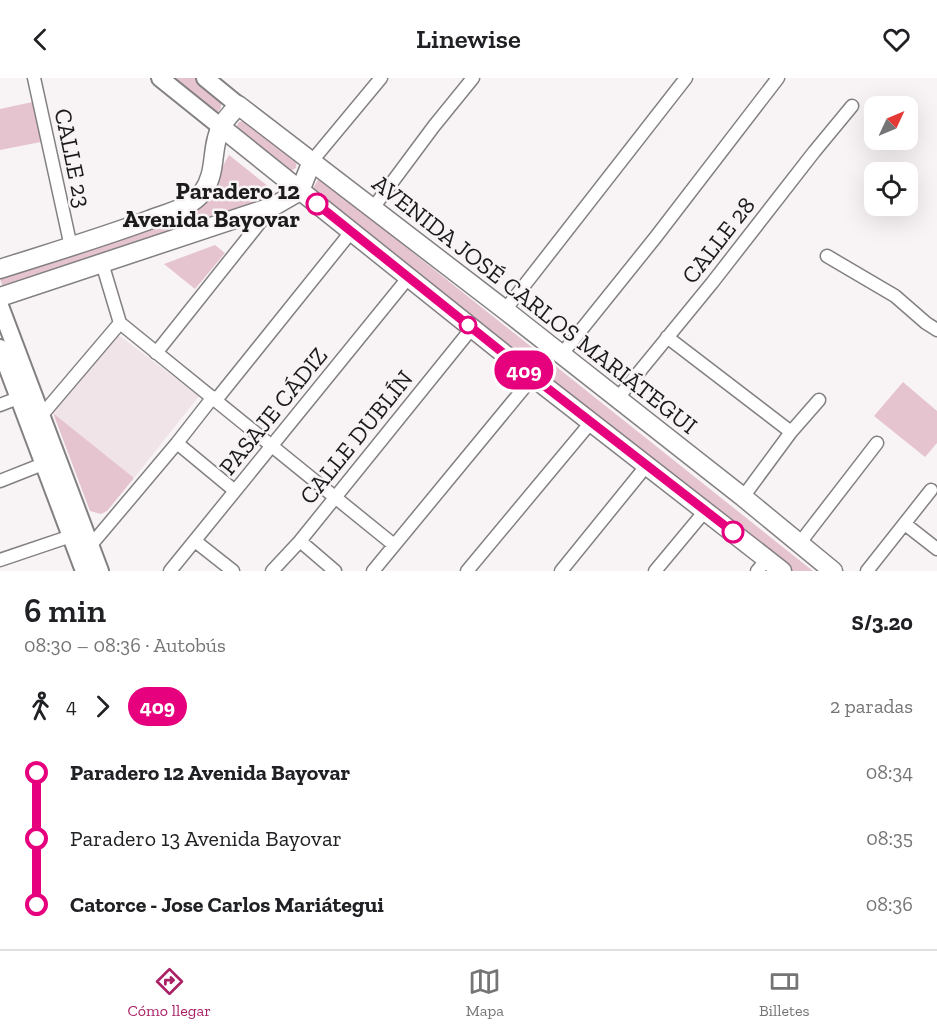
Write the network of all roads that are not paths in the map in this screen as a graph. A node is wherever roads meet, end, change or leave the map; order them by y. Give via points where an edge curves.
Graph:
1 (34, 78) edge
2 (160, 78) edge
3 (381, 78) edge
4 (473, 78) edge
5 (686, 78) edge
6 (778, 78) edge
7 (208, 79) edge
8 (238, 105) junction
9 (852, 106) dead end
10 (221, 127) junction
11 (312, 161) junction
12 (300, 191) junction
13 (274, 206) junction
14 (373, 208) junction
15 (351, 232) junction
16 (71, 247) junction
17 (827, 256) dead end
18 (102, 263) junction
19 (1, 265) edge
20 (408, 278) junction
21 (0, 297) edge
22 (0, 306) edge
23 (505, 310) junction
24 (120, 323) junction
25 (472, 328) junction
26 (937, 330) edge
27 (668, 337) junction
28 (0, 348) edge
29 (156, 353) junction
30 (561, 355) junction
31 (533, 377) junction
32 (18, 398) junction
33 (214, 398) junction
34 (617, 399) junction
35 (819, 400) dead end
36 (0, 405) edge
37 (41, 416) junction
38 (592, 421) junction
39 (791, 432) junction
40 (177, 443) junction
41 (877, 443) dead end
42 (272, 445) junction
43 (43, 464) junction
44 (647, 465) junction
45 (0, 480) edge
46 (931, 490) dead end
47 (235, 491) junction
48 (335, 497) junction
49 (743, 497) junction
50 (705, 511) junction
51 (905, 524) junction
52 (195, 540) junction
53 (300, 541) junction
54 (80, 544) junction
55 (800, 544) junction
56 (394, 545) junction
57 (937, 549) edge
58 (0, 560) edge
59 (762, 565) edge
60 (84, 571) edge
61 (100, 571) edge
62 (170, 571) edge
63 (233, 571) edge
64 (272, 571) edge
65 (335, 571) edge
66 (374, 571) edge
67 (467, 571) edge
68 (561, 571) edge
69 (655, 571) edge
70 (782, 571) edge
71 (833, 571) edge
72 (867, 571) edge

1 - 16 street, CALLE 23
2 - 10 street
3 - 11 street
4 - 14 street
5 - 23 street
6 - 30 street
7 - 8 street, AVENIDA JOSÉ CARLOS MARIÁTEGUI
8 - 10 main road
8 - 11 main road, AVENIDA JOSÉ CARLOS MARIÁTEGUI
9 - 27 street, CALLE 28
10 - 12 main road
10 - 16 main road via 209,181 194,201
11 - 12 main road
11 - 14 main road, AVENIDA JOSÉ CARLOS MARIÁTEGUI
12 - 13 main road
12 - 15 main road
13 - 18 main road
13 - 29 street
14 - 23 main road, AVENIDA JOSÉ CARLOS MARIÁTEGUI
15 - 20 main road
15 - 33 street
16 - 19 main road
17 - 26 street via 895,296
18 - 21 main road
18 - 24 street
20 - 25 main road
20 - 42 street, PASAJE CÁDIZ
22 - 37 street
23 - 30 main road, AVENIDA JOSÉ CARLOS MARIÁTEGUI
24 - 29 street
24 - 37 street
25 - 31 main road
25 - 48 street, CALLE DUBLÍN
27 - 34 street, CALLE 28
27 - 39 street
28 - 32 street
29 - 33 street
30 - 34 main road, AVENIDA JOSÉ CARLOS MARIÁTEGUI
31 - 38 main road
31 - 56 street
32 - 36 street
32 - 43 street
33 - 40 street
33 - 42 street
34 - 49 main road, AVENIDA JOSÉ CARLOS MARIÁTEGUI
35 - 39 street
37 - 54 street
38 - 44 main road
38 - 67 street
39 - 49 street
40 - 47 street
40 - 54 street
41 - 55 street
42 - 47 street, PASAJE CÁDIZ
42 - 48 street
43 - 45 street
43 - 54 street
44 - 50 main road
44 - 68 street
46 - 51 street
47 - 52 street, PASAJE CÁDIZ
48 - 53 street, CALLE DUBLÍN
48 - 56 street
49 - 55 main road, AVENIDA JOSÉ CARLOS MARIÁTEGUI
50 - 59 main road
50 - 69 street
51 - 57 street
51 - 72 street
52 - 62 street, PASAJE CÁDIZ
52 - 63 street
53 - 64 street, CALLE DUBLÍN
53 - 65 street
54 - 58 street
54 - 60 street
54 - 61 street
55 - 71 main road, AVENIDA JOSÉ CARLOS MARIÁTEGUI
56 - 66 street
59 - 70 main road

